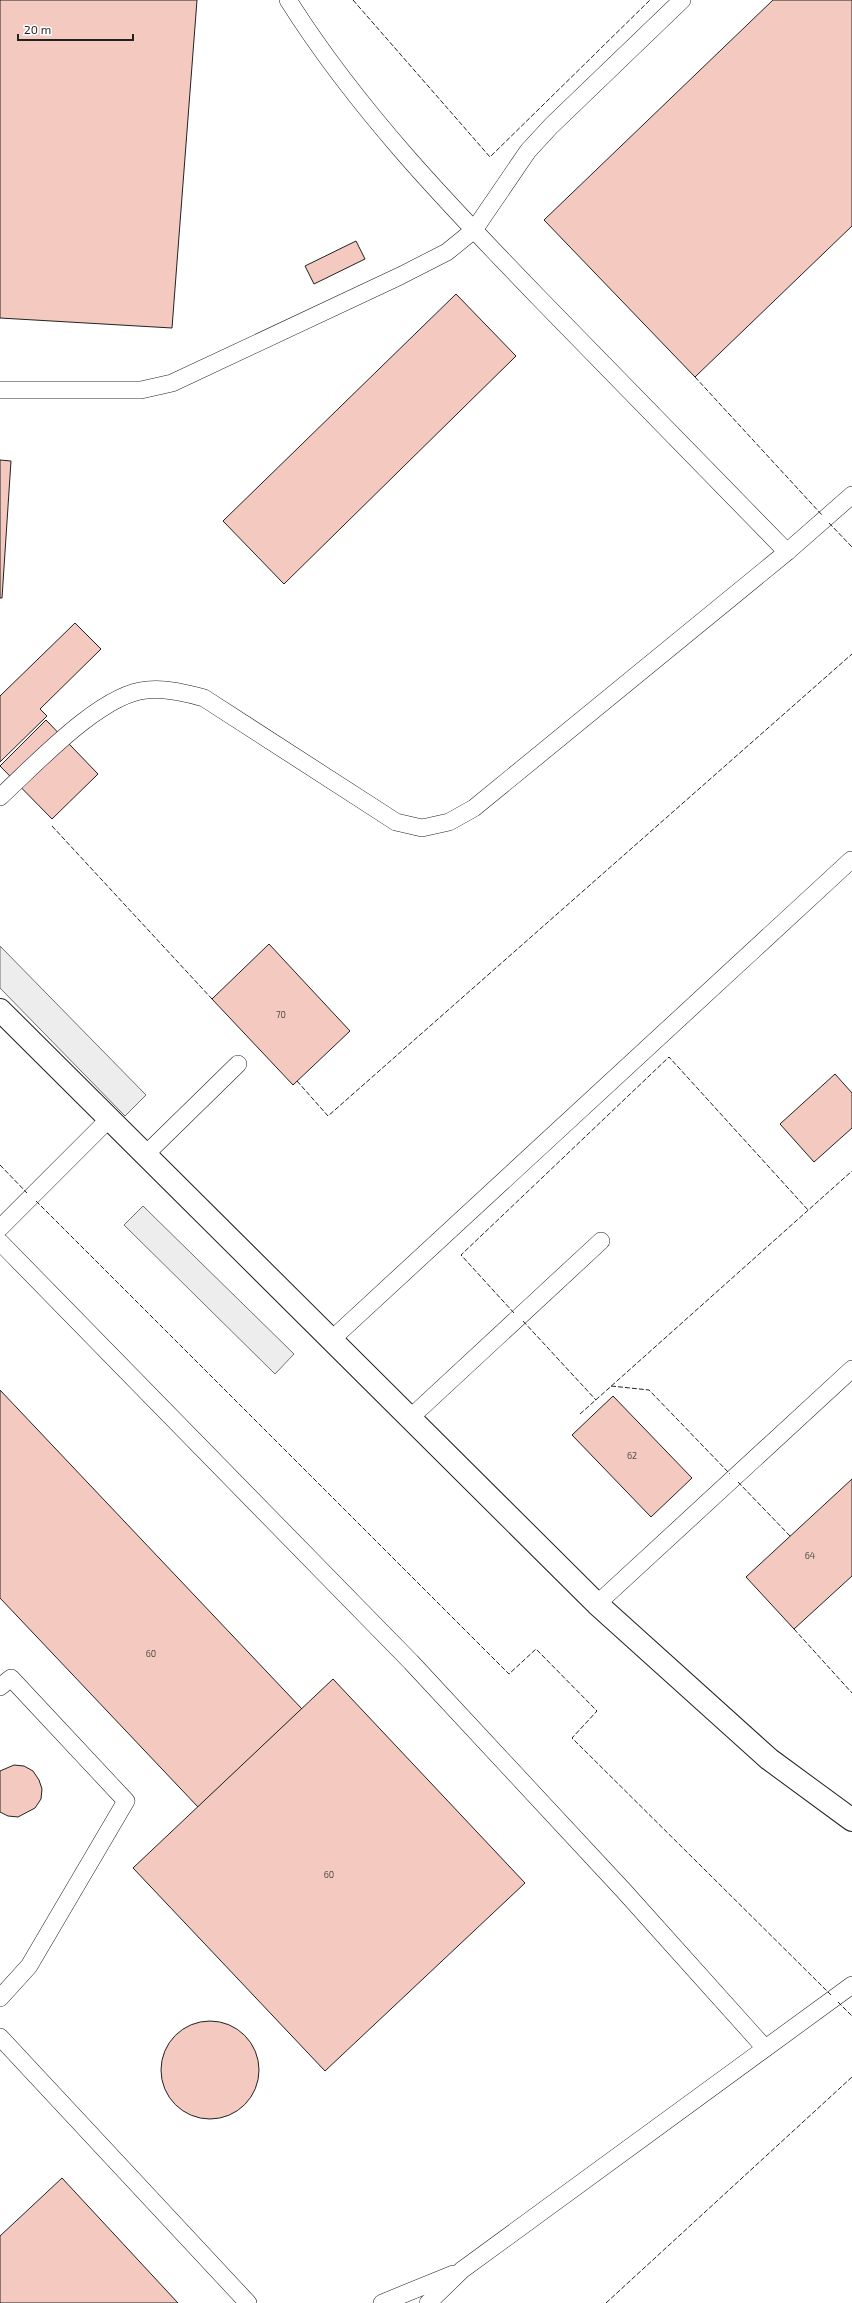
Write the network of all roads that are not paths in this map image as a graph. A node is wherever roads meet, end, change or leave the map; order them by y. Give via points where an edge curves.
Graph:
1 (288, 0) edge
2 (682, 0) edge
3 (474, 230) junction
4 (0, 390) edge
5 (852, 495) edge
6 (786, 552) junction
7 (0, 797) edge
8 (851, 860) dead end
9 (0, 1010) edge
10 (238, 1064) dead end
11 (109, 1119) junction
12 (145, 1154) junction
13 (0, 1228) edge
14 (601, 1241) dead end
15 (0, 1242) edge
16 (331, 1340) junction
17 (852, 1369) edge
18 (410, 1418) junction
19 (597, 1604) junction
20 (0, 1687) edge
21 (852, 1820) edge
22 (852, 1985) edge
23 (0, 1998) edge
24 (0, 2037) edge
25 (765, 2048) junction
26 (462, 2270) junction
27 (248, 2303) edge
28 (382, 2303) edge
29 (428, 2303) edge

1 - 3 lane via 315,44 386,134
2 - 3 lane via 528,151
3 - 4 lane via 447,252 400,276 172,382 141,390
3 - 6 lane
5 - 6 lane
6 - 7 lane via 474,808 449,822 422,828 396,822 204,698 160,690 146,690 118,698 94,711
8 - 16 lane
9 - 11 street
10 - 12 lane
11 - 12 street
11 - 13 lane
12 - 16 street
14 - 18 lane
15 - 25 lane via 411,1662 624,1891
16 - 18 street
17 - 19 lane
18 - 19 street
19 - 21 street via 769,1759
20 - 23 lane via 11,1678 126,1801 28,1966
22 - 25 lane
24 - 27 lane
25 - 26 lane
26 - 28 lane
26 - 29 lane

